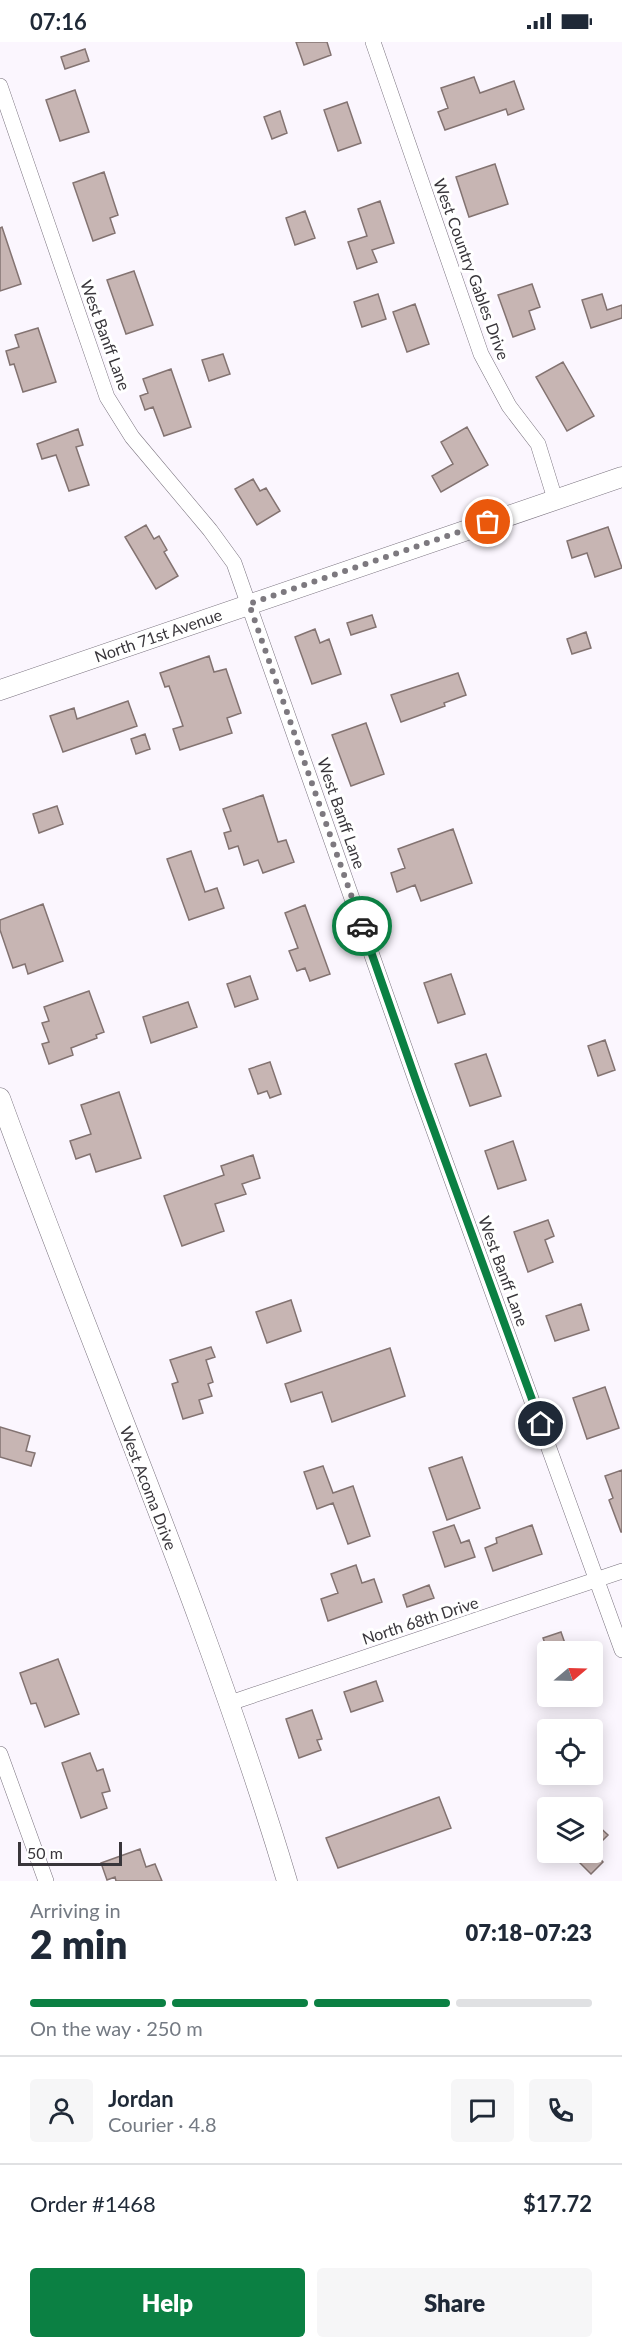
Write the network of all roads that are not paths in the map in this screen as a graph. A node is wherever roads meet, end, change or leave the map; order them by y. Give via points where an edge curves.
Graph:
1 (373, 42) edge
2 (0, 86) edge
3 (622, 477) edge
4 (555, 500) junction
5 (249, 604) junction
6 (0, 690) edge
7 (0, 1098) edge
8 (622, 1571) edge
9 (598, 1580) junction
10 (622, 1650) edge
11 (230, 1703) junction
12 (0, 1754) edge
13 (46, 1881) edge
14 (286, 1881) edge

1 - 4 street, West Country Gables Drive via 481,354 509,406 538,444
2 - 5 street, West Banff Lane via 107,397 132,437 234,563
3 - 4 street, North 71st Avenue
4 - 5 street, North 71st Avenue
5 - 6 street, North 71st Avenue
5 - 9 street, West Banff Lane via 419,1089
7 - 11 street, West Acoma Drive
8 - 9 street, North 68th Drive
9 - 10 street, West Banff Lane
9 - 11 street, North 68th Drive
11 - 14 street, West Acoma Drive
12 - 13 street

